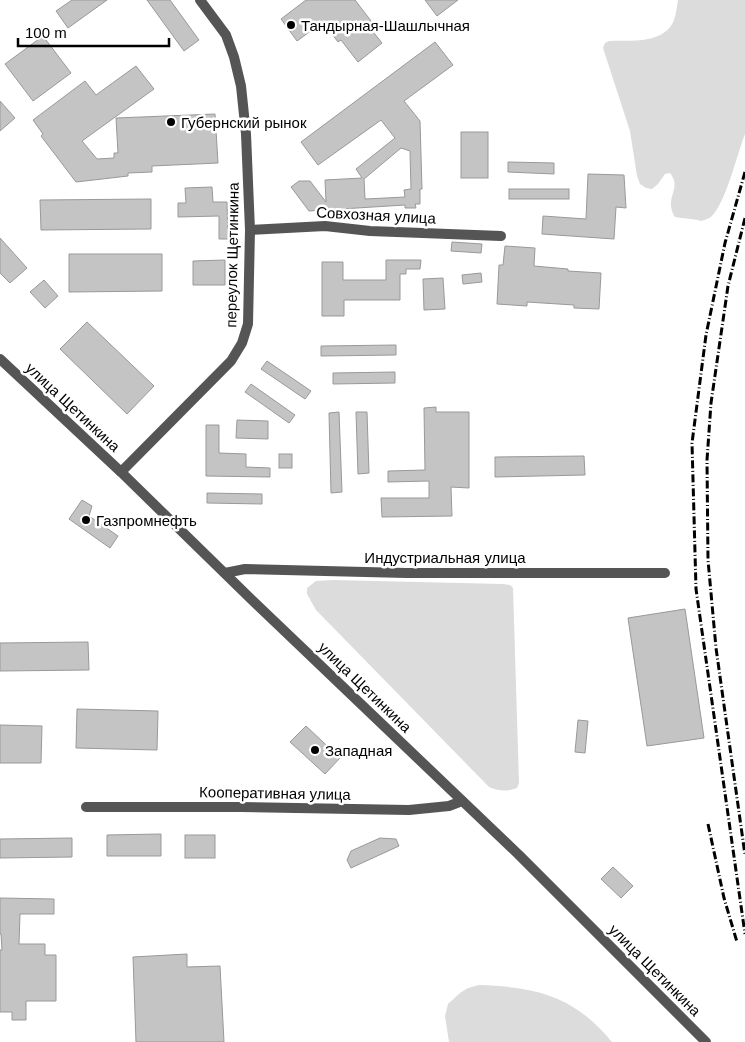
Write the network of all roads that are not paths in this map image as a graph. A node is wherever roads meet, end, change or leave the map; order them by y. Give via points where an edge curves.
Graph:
1 (200, 0) edge
2 (250, 230) junction
3 (501, 236) dead end
4 (0, 359) edge
5 (122, 472) junction
6 (225, 573) junction
7 (665, 573) dead end
8 (462, 801) junction
9 (86, 807) dead end
10 (705, 1042) edge

1 - 2 street, переулок Щетинкина via 226,35 234,57 246,134
2 - 3 street, Совхозная улица via 325,226 370,232
2 - 5 street, переулок Щетинкина via 248,324 242,343 222,371
4 - 5 street, улица Щетинкина
5 - 6 street, улица Щетинкина
6 - 7 street, Индустриальная улица via 245,568 406,573
6 - 8 street, улица Щетинкина
8 - 9 street, Кооперативная улица via 449,806 409,810
8 - 10 street, улица Щетинкина

